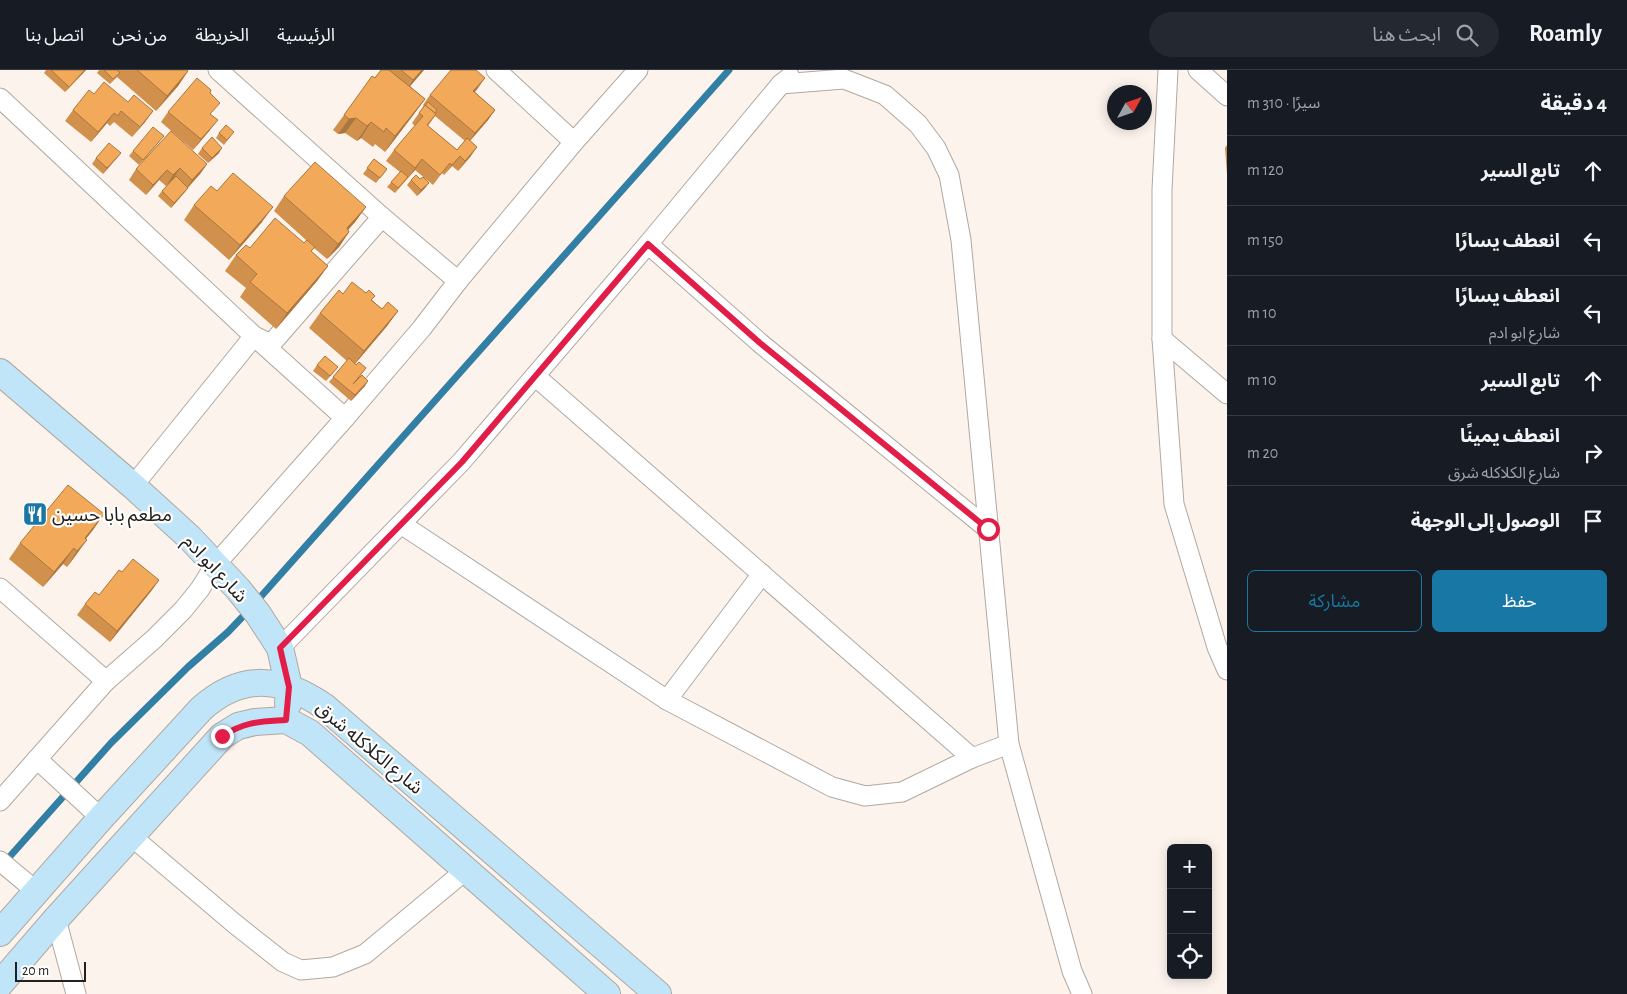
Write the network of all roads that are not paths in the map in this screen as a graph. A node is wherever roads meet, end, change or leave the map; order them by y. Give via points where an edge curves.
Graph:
1 (218, 70) edge
2 (496, 70) edge
3 (638, 70) edge
4 (800, 70) edge
5 (1168, 70) edge
6 (1198, 70) edge
7 (781, 84) junction
8 (1227, 96) edge
9 (0, 98) edge
10 (574, 142) junction
11 (382, 217) junction
12 (648, 244) junction
13 (458, 281) junction
14 (254, 336) junction
15 (1162, 339) junction
16 (0, 372) edge
17 (534, 376) junction
18 (1227, 394) edge
19 (345, 418) junction
20 (132, 486) junction
21 (401, 524) junction
22 (988, 529) junction
23 (215, 565) junction
24 (762, 574) junction
25 (0, 588) edge
26 (280, 648) junction
27 (1227, 670) edge
28 (106, 682) junction
29 (289, 687) junction
30 (667, 700) junction
31 (286, 720) junction
32 (1009, 744) junction
33 (972, 758) junction
34 (37, 759) junction
35 (0, 801) edge
36 (100, 818) junction
37 (131, 836) junction
38 (0, 861) edge
39 (466, 870) junction
40 (36, 891) junction
41 (56, 919) junction
42 (0, 933) edge
43 (0, 984) edge
44 (76, 994) edge
45 (607, 994) edge
46 (658, 994) edge
47 (1082, 994) edge

1 - 11 street
2 - 10 street
3 - 10 street
4 - 7 street
5 - 15 street via 1162,190
6 - 8 street
7 - 12 street
7 - 22 street via 844,79 885,95 918,124 936,148 949,175 961,240
9 - 14 street
10 - 13 street
11 - 13 street
11 - 14 street via 271,344
12 - 17 street
12 - 22 street via 760,343
13 - 19 street
14 - 19 street
14 - 20 street
15 - 18 street
15 - 27 street via 1174,504 1217,647
16 - 20 street, شارع ابو ادم
17 - 21 street via 462,462
17 - 24 street
19 - 23 street
20 - 23 street, شارع ابو ادم
21 - 26 street
21 - 30 street
22 - 32 street
23 - 26 street, شارع ابو ادم via 258,614
23 - 28 street via 183,610
24 - 30 street
24 - 33 street
25 - 28 street
26 - 29 street, شارع ابو ادم
28 - 34 street
29 - 31 street, شارع ابو ادم
29 - 36 street, شارع الكلاكله شرق via 247,683 212,700
29 - 46 street, شارع الكلاكله شرق via 324,707
30 - 33 street via 832,787 865,796 902,792
31 - 37 street, شارع الكلاكله شرق via 238,726 222,736
31 - 39 street, شارع الكلاكله شرق via 310,733
32 - 33 street
32 - 47 street via 1072,971
34 - 35 street
34 - 36 street
36 - 40 street, شارع الكلاكله شرق
37 - 39 street via 283,962 301,970 333,967 365,954
37 - 41 street, شارع الكلاكله شرق
38 - 40 street
39 - 45 street, شارع الكلاكله شرق
40 - 42 street, شارع الكلاكله شرق
41 - 43 street, شارع الكلاكله شرق
41 - 44 street

